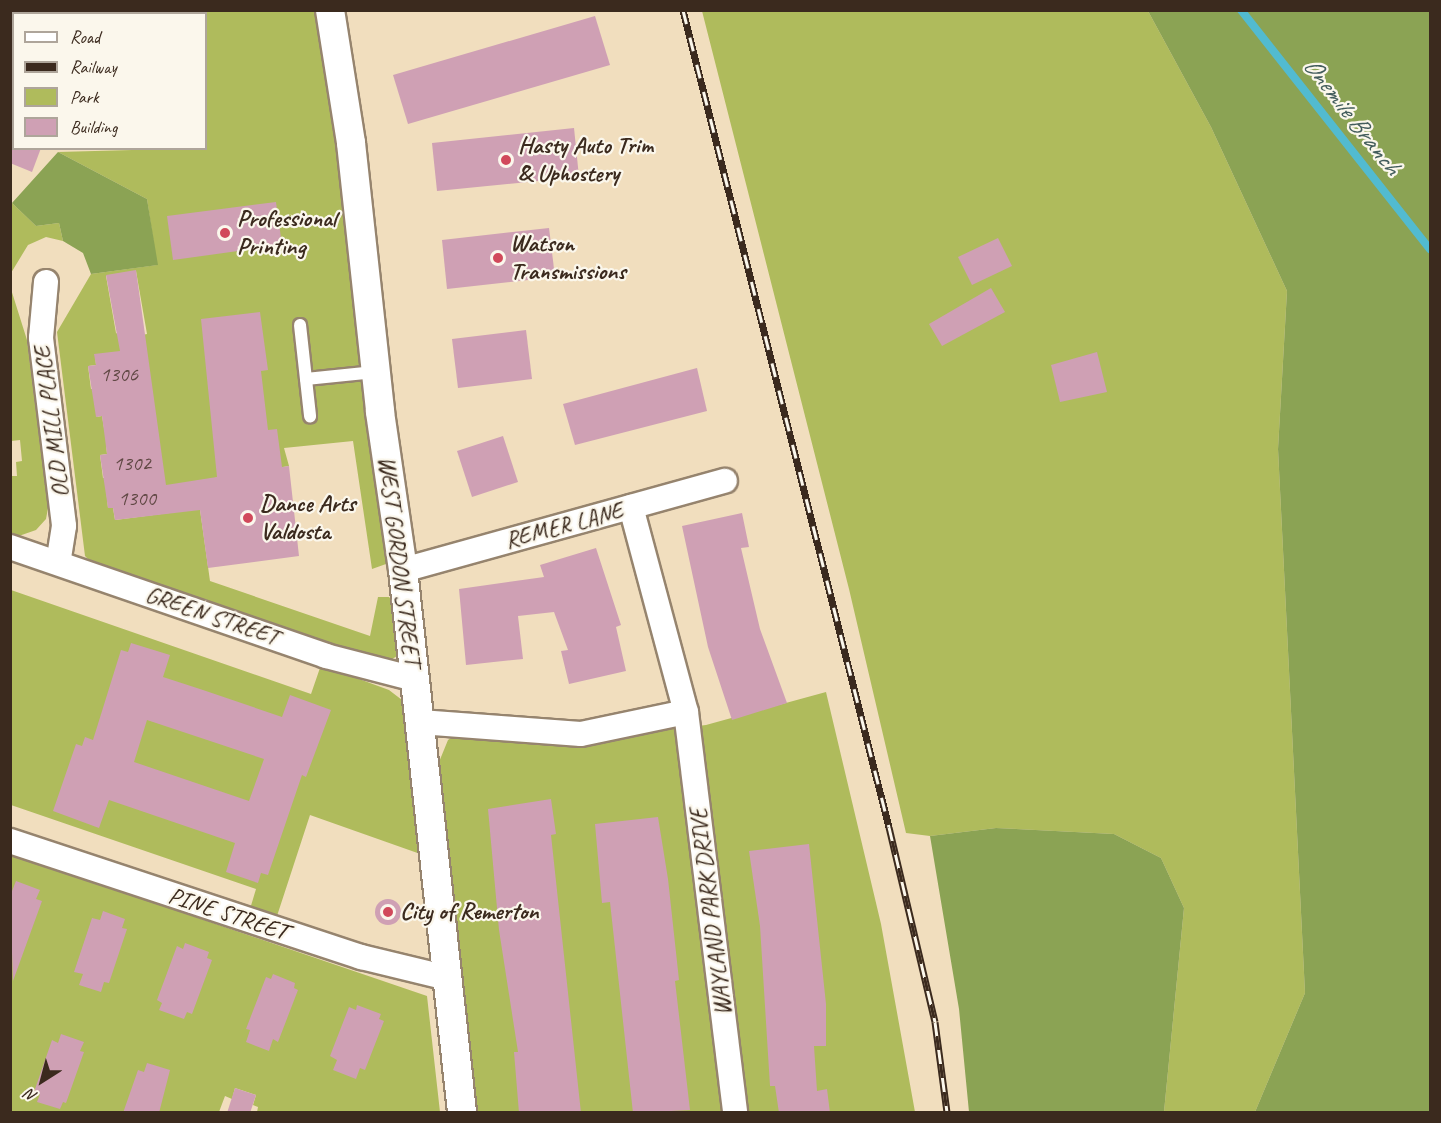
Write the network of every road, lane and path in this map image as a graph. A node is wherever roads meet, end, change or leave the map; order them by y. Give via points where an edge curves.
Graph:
1 (330, 10) edge
2 (46, 282) dead end
3 (300, 325) dead end
4 (375, 372) junction
5 (306, 379) junction
6 (310, 416) dead end
7 (725, 481) dead end
8 (631, 507) junction
9 (10, 547) edge
10 (58, 563) junction
11 (403, 570) junction
12 (415, 679) junction
13 (687, 712) junction
14 (420, 722) junction
15 (10, 841) edge
16 (448, 978) junction
17 (462, 1113) edge
18 (735, 1113) edge

1 - 4 street, WEST GORDON STREET via 351,143
2 - 10 street, OLD MILL PLACE via 41,338 64,526
3 - 5 lane
4 - 5 lane
4 - 11 street, WEST GORDON STREET
5 - 6 lane
7 - 8 street, REMER LANE
8 - 11 street, REMER LANE
8 - 13 street, WAYLAND PARK DRIVE
9 - 10 street, GREEN STREET
10 - 12 street, GREEN STREET via 326,656
11 - 12 street, WEST GORDON STREET
12 - 14 street, WEST GORDON STREET
13 - 14 street via 581,734
13 - 18 street, WAYLAND PARK DRIVE
14 - 16 street, WEST GORDON STREET
15 - 16 street, PINE STREET via 361,957
16 - 17 street, WEST GORDON STREET

